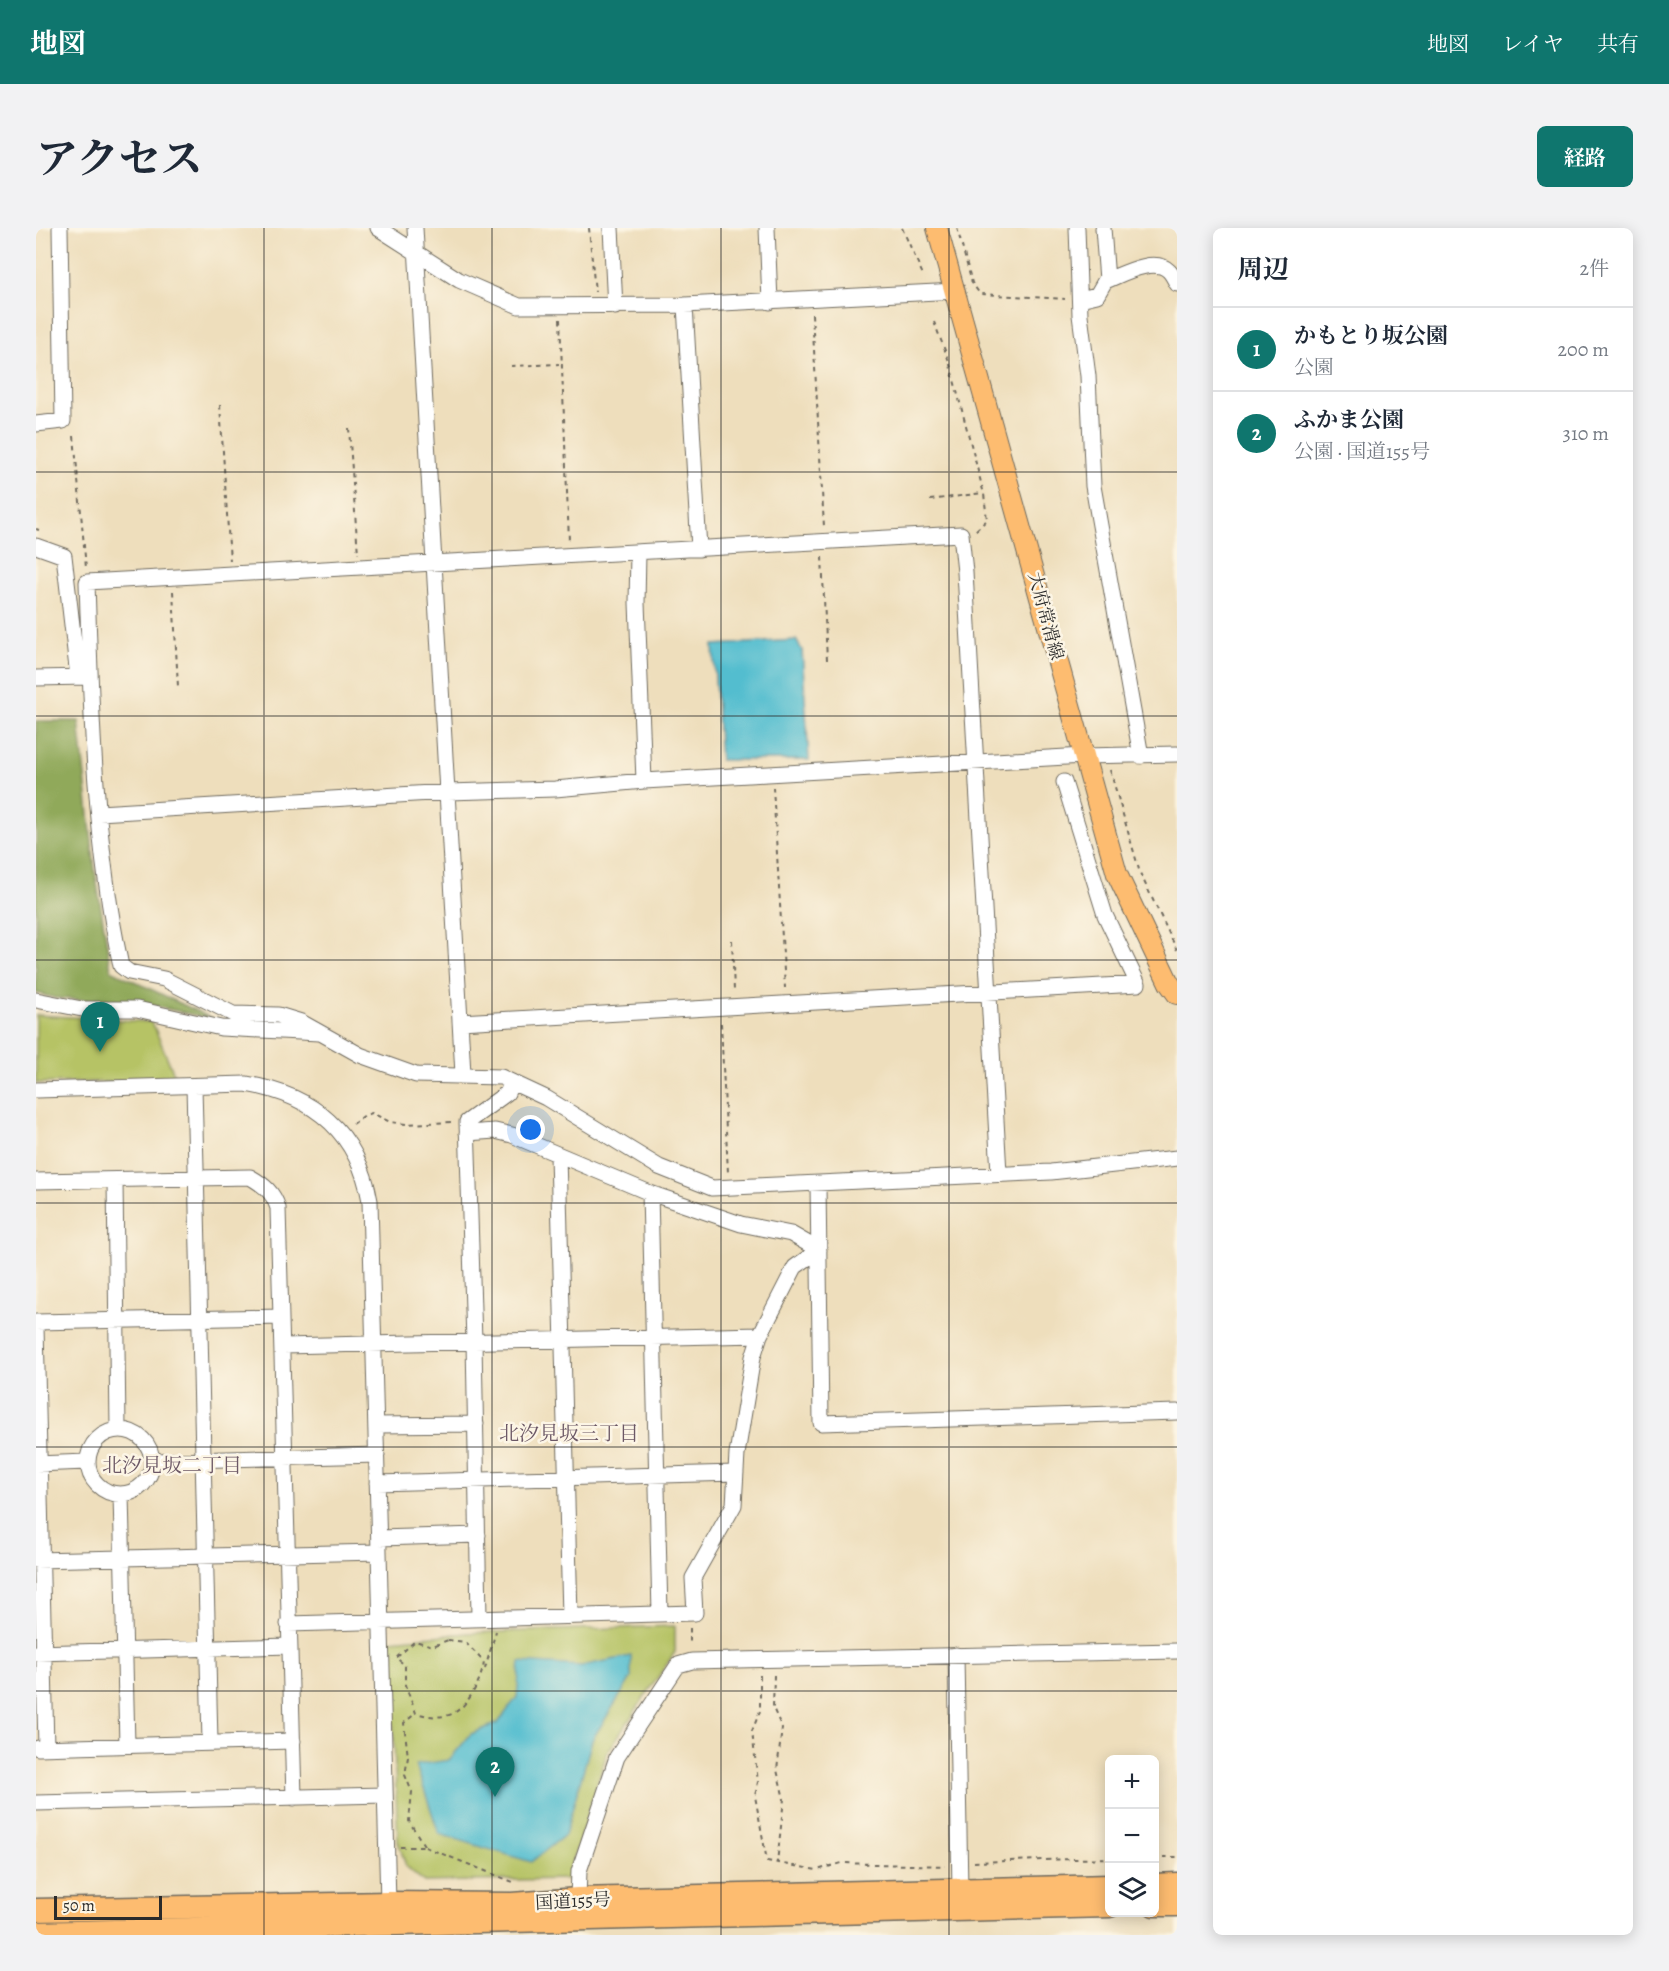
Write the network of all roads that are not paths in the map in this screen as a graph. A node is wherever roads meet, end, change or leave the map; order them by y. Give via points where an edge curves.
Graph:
1 (60, 228) edge
2 (378, 228) edge
3 (415, 228) edge
4 (611, 228) edge
5 (767, 228) edge
6 (937, 228) edge
7 (1077, 228) edge
8 (1103, 228) edge
9 (417, 252) junction
10 (1107, 280) junction
11 (1177, 284) edge
12 (956, 291) junction
13 (1080, 299) junction
14 (770, 302) junction
15 (685, 305) junction
16 (615, 307) junction
17 (36, 423) edge
18 (36, 546) edge
19 (699, 549) junction
20 (638, 553) junction
21 (434, 564) junction
22 (85, 677) junction
23 (36, 678) edge
24 (1177, 754) edge
25 (1084, 756) junction
26 (1141, 756) junction
27 (975, 763) junction
28 (644, 781) junction
29 (1064, 782) dead end
30 (448, 792) junction
31 (99, 813) junction
32 (988, 992) junction
33 (1177, 994) edge
34 (36, 1000) edge
35 (460, 1022) junction
36 (319, 1034) junction
37 (463, 1074) junction
38 (512, 1082) junction
39 (194, 1086) junction
40 (36, 1090) edge
41 (467, 1127) junction
42 (558, 1155) junction
43 (1177, 1158) edge
44 (999, 1173) junction
45 (197, 1178) junction
46 (115, 1180) junction
47 (36, 1181) edge
48 (818, 1184) junction
49 (650, 1193) junction
50 (819, 1250) junction
51 (281, 1317) junction
52 (200, 1319) junction
53 (117, 1321) junction
54 (36, 1324) edge
55 (760, 1335) junction
56 (655, 1337) junction
57 (563, 1338) junction
58 (474, 1341) junction
59 (375, 1343) junction
60 (283, 1346) junction
61 (1177, 1412) edge
62 (476, 1424) junction
63 (376, 1425) junction
64 (118, 1429) junction
65 (377, 1455) junction
66 (284, 1458) junction
67 (153, 1461) junction
68 (202, 1461) junction
69 (87, 1462) junction
70 (38, 1464) edge
71 (736, 1473) junction
72 (657, 1476) junction
73 (567, 1478) junction
74 (477, 1481) junction
75 (377, 1483) junction
76 (121, 1494) junction
77 (477, 1535) junction
78 (379, 1545) junction
79 (286, 1554) junction
80 (205, 1556) junction
81 (123, 1558) junction
82 (39, 1560) edge
83 (660, 1614) junction
84 (570, 1616) junction
85 (479, 1618) junction
86 (381, 1620) junction
87 (288, 1624) junction
88 (289, 1646) junction
89 (207, 1647) junction
90 (125, 1651) junction
91 (1177, 1651) edge
92 (40, 1653) edge
93 (956, 1655) junction
94 (293, 1741) junction
95 (210, 1742) junction
96 (127, 1745) junction
97 (41, 1748) edge
98 (385, 1795) junction
99 (294, 1797) junction
100 (36, 1803) edge
101 (1177, 1884) edge
102 (1159, 1885) edge
103 (1105, 1886) edge
104 (960, 1891) junction
105 (578, 1899) junction
106 (388, 1903) junction
107 (1159, 1905) edge
108 (1177, 1905) edge
109 (1105, 1906) edge
110 (36, 1910) edge
111 (296, 1930) edge
112 (36, 1933) edge

1 - 17 street via 63,421
2 - 9 street
3 - 9 street
4 - 16 street
5 - 14 street
6 - 12 main road, 大府常滑線
7 - 13 street
8 - 10 street
9 - 16 street via 459,280 519,306
9 - 21 street
10 - 11 street via 1158,266 1169,271
10 - 13 street via 1097,295
12 - 14 street
12 - 25 main road, 大府常滑線
13 - 26 street via 1094,486
14 - 15 street
15 - 16 street
15 - 19 street
18 - 22 street via 64,556
19 - 20 street
19 - 27 street via 961,534
20 - 21 street
20 - 28 street
21 - 22 street via 87,582
21 - 30 street
22 - 23 street
22 - 31 street
24 - 26 street
25 - 26 street
25 - 27 street
25 - 33 main road, 大府常滑線 via 1118,874
27 - 28 street
27 - 32 street
28 - 30 street via 555,789
29 - 32 street via 1094,884 1138,984
30 - 31 street
30 - 35 street
31 - 36 street via 105,870 124,970 164,979 233,1014 278,1015 301,1022
32 - 35 street
32 - 44 street
34 - 36 street via 82,1009 137,1009 221,1028
35 - 37 street
36 - 37 street via 360,1055 416,1075
37 - 38 street via 501,1077
38 - 41 street via 507,1093
38 - 48 street via 546,1098 659,1167 712,1188
39 - 40 street
39 - 45 street
39 - 59 street via 246,1084 270,1088 308,1103 342,1134 359,1163 370,1201
41 - 42 street via 512,1135
41 - 58 street
42 - 49 street
42 - 57 street
43 - 44 street via 1051,1172
44 - 48 street
45 - 46 street
45 - 51 street via 250,1177 274,1197 278,1208
45 - 52 street
46 - 47 street
46 - 53 street
48 - 50 street
49 - 50 street via 741,1224 791,1234
49 - 56 street
50 - 55 street via 795,1267
50 - 61 street via 821,1423
51 - 52 street
51 - 60 street
52 - 53 street
52 - 68 street
53 - 54 street
53 - 64 street
54 - 70 street
55 - 56 street
55 - 71 street via 753,1357
56 - 57 street
56 - 72 street
57 - 58 street
57 - 73 street
58 - 59 street
58 - 62 street
59 - 60 street
59 - 63 street
60 - 66 street
62 - 63 street
62 - 74 street
63 - 65 street
64 - 67 street via 138,1434 151,1450
64 - 69 street via 93,1443
65 - 66 street
65 - 75 street
66 - 68 street
66 - 79 street
67 - 68 street
67 - 76 street via 140,1488
68 - 80 street
69 - 70 street
69 - 76 street via 101,1489
70 - 82 street
71 - 72 street
71 - 83 street via 734,1505 693,1578 694,1613
72 - 73 street
72 - 83 street
73 - 74 street
73 - 84 street
74 - 75 street
74 - 77 street
75 - 78 street
76 - 81 street
77 - 78 street
77 - 85 street
78 - 79 street
78 - 86 street
79 - 80 street
79 - 87 street
80 - 81 street
80 - 89 street
81 - 82 street
81 - 90 street
82 - 92 street
83 - 84 street
84 - 85 street
85 - 86 street
86 - 87 street
86 - 98 street
87 - 88 street
88 - 89 street
88 - 94 street
89 - 90 street
89 - 95 street
90 - 92 street
90 - 96 street
91 - 93 street
92 - 97 street
93 - 104 street
93 - 105 street via 692,1661 678,1665 617,1756 579,1871
94 - 95 street
94 - 99 street
95 - 96 street
96 - 97 street
98 - 99 street
98 - 106 street
99 - 100 street
101 - 102 highway
103 - 104 highway, 国道155号
104 - 105 highway, 国道155号
105 - 106 highway, 国道155号 via 512,1904
106 - 110 highway, 国道155号
107 - 108 highway
109 - 111 highway, 国道155号
111 - 112 highway, 国道155号

